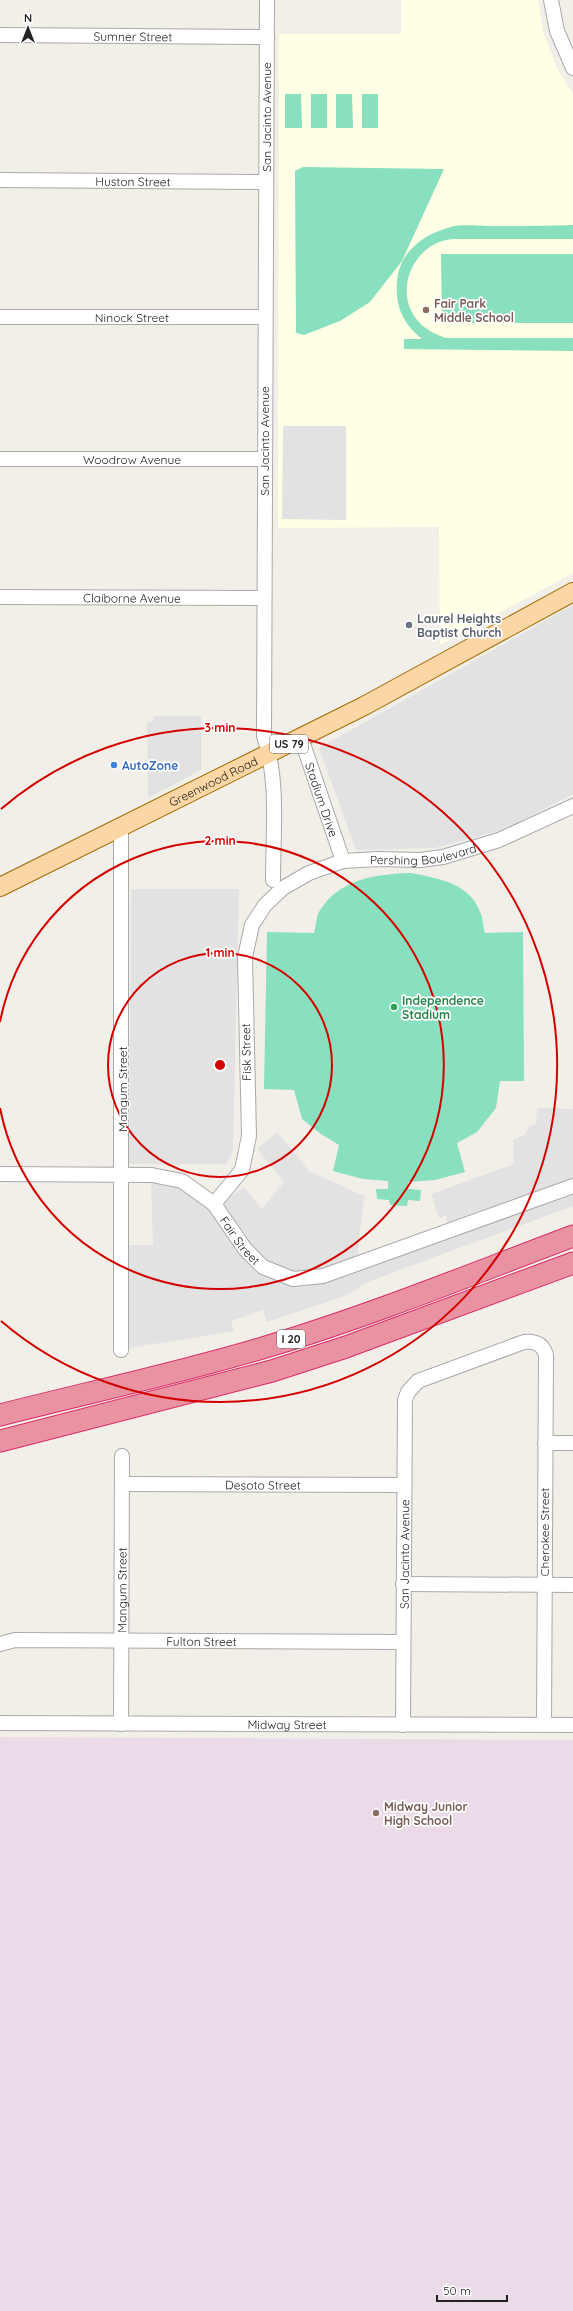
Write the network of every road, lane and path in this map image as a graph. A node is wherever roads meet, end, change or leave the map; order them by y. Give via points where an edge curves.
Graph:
1 (267, 0) edge
2 (551, 0) edge
3 (0, 35) edge
4 (266, 36) junction
5 (573, 68) edge
6 (0, 180) edge
7 (266, 182) junction
8 (0, 317) edge
9 (265, 317) junction
10 (0, 459) edge
11 (264, 459) junction
12 (573, 592) edge
13 (0, 597) edge
14 (264, 598) junction
15 (301, 738) junction
16 (269, 753) junction
17 (573, 806) edge
18 (121, 827) junction
19 (343, 861) junction
20 (273, 880) dead end
21 (0, 887) edge
22 (273, 897) joint
23 (0, 1174) edge
24 (122, 1175) junction
25 (573, 1186) edge
26 (214, 1204) junction
27 (573, 1236) edge
28 (573, 1263) edge
29 (537, 1342) joint
30 (121, 1350) dead end
31 (1, 1415) edge
32 (6, 1441) edge
33 (545, 1443) junction
34 (573, 1444) edge
35 (122, 1456) dead end
36 (122, 1484) junction
37 (403, 1486) junction
38 (403, 1584) junction
39 (544, 1585) junction
40 (573, 1585) edge
41 (121, 1640) junction
42 (403, 1642) junction
43 (0, 1644) edge
44 (0, 1723) edge
45 (121, 1724) junction
46 (403, 1724) junction
47 (544, 1725) junction
48 (573, 1725) edge

1 - 4 street, San Jacinto Avenue
2 - 5 street via 557,31
3 - 4 street, Sumner Street
4 - 7 street, San Jacinto Avenue
6 - 7 street, Huston Street
7 - 9 street, San Jacinto Avenue
8 - 9 street, Ninock Street
9 - 11 street, San Jacinto Avenue
10 - 11 street, Woodrow Avenue
11 - 14 street, San Jacinto Avenue
12 - 15 main road, Greenwood Road / US 79 via 446,663
13 - 14 street, Claiborne Avenue
14 - 16 street, San Jacinto Avenue via 264,736
15 - 16 main road, Greenwood Road / US 79
15 - 19 street, Stadium Drive
16 - 18 main road, Greenwood Road / US 79
16 - 20 street, San Jacinto Avenue via 272,773
17 - 19 street, Pershing Boulevard via 499,840 443,857 420,860
18 - 21 main road, Greenwood Road / US 79
18 - 24 street, Mangum Street
19 - 22 street, Pershing Boulevard via 310,872
22 - 26 street, Fisk Street via 252,925 245,957 249,1136 242,1170
23 - 24 street, Fair Street
24 - 26 street, Fair Street via 152,1175 182,1181
24 - 30 street, Mangum Street
25 - 26 street, Fair Street via 323,1276 302,1280 263,1267 245,1249
27 - 31 highway, I 20 via 355,1318 270,1346 184,1371
28 - 32 highway, I 20 via 346,1347 272,1371
29 - 33 street, Cherokee Street via 546,1355
29 - 37 street, San Jacinto Avenue via 524,1342 414,1385 405,1400
33 - 34 street
33 - 39 street, Cherokee Street
35 - 36 street, Mangum Street
36 - 37 street, Desoto Street
36 - 41 street, Mangum Street
37 - 38 street, San Jacinto Avenue
38 - 39 street
38 - 42 street, San Jacinto Avenue
39 - 40 street
39 - 47 street, Cherokee Street
41 - 42 street, Fulton Street
41 - 43 street, Fulton Street via 15,1640
41 - 45 street, Mangum Street
42 - 46 street, San Jacinto Avenue
44 - 45 street, Midway Street
45 - 46 street, Midway Street
46 - 47 street, Midway Street
47 - 48 street, Midway Street

